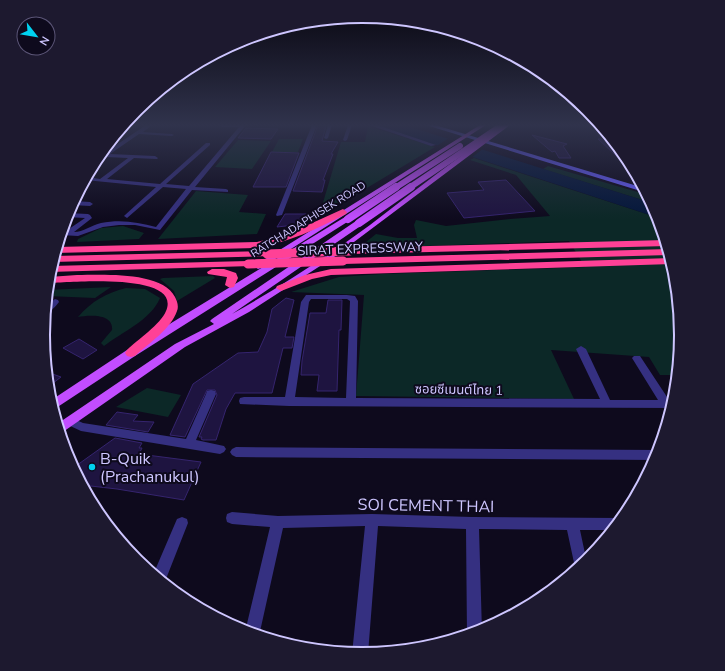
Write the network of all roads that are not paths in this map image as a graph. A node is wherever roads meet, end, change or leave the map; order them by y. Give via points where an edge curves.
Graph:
1 (134, 156) edge
2 (137, 156) edge
3 (195, 156) edge
4 (218, 156) edge
5 (302, 156) edge
6 (434, 156) edge
7 (442, 156) edge
8 (457, 156) edge
9 (465, 156) edge
10 (531, 156) edge
11 (155, 158) dead end
12 (420, 165) junction
13 (445, 170) junction
14 (92, 179) edge
15 (102, 180) junction
16 (164, 185) junction
17 (191, 187) junction
18 (638, 189) edge
19 (226, 191) dead end
20 (80, 203) edge
21 (90, 204) dead end
22 (278, 215) dead end
23 (346, 215) junction
24 (74, 216) edge
25 (127, 216) dead end
26 (69, 231) edge
27 (68, 233) edge
28 (660, 242) edge
29 (63, 250) edge
30 (663, 252) edge
31 (60, 260) edge
32 (666, 261) edge
33 (58, 269) edge
34 (80, 278) junction
35 (55, 280) edge
36 (230, 284) junction
37 (281, 288) junction
38 (55, 302) dead end
39 (52, 305) edge
40 (191, 316) junction
41 (179, 346) junction
42 (581, 349) dead end
43 (131, 353) junction
44 (637, 358) dead end
45 (211, 394) dead end
46 (244, 401) dead end
47 (351, 401) junction
48 (668, 401) edge
49 (58, 402) edge
50 (289, 402) junction
51 (607, 404) junction
52 (667, 404) edge
53 (70, 421) junction
54 (64, 425) edge
55 (189, 444) junction
56 (220, 449) dead end
57 (236, 452) dead end
58 (651, 456) edge
59 (232, 518) dead end
60 (372, 520) junction
61 (278, 522) junction
62 (182, 523) dead end
63 (472, 523) junction
64 (572, 524) junction
65 (611, 524) edge
66 (579, 560) edge
67 (161, 574) edge
68 (474, 627) edge
69 (253, 628) edge
70 (361, 648) edge

1 - 15 street
2 - 11 street
3 - 16 street
4 - 17 street
5 - 22 street
6 - 12 main road, RATCHADAPHISEK ROAD
7 - 23 main road, RATCHADAPHISEK ROAD, bridge
8 - 41 main road, bridge
9 - 13 main road
10 - 18 main road
12 - 13 main road via 436,162 444,166
12 - 23 main road, RATCHADAPHISEK ROAD
13 - 37 main road via 347,244
14 - 15 street
15 - 16 street
16 - 17 street
16 - 25 street
17 - 19 street
17 - 27 street via 158,228 135,223 119,223 102,224 78,234
20 - 21 street
23 - 29 highway via 278,242 257,245
23 - 36 main road, RATCHADAPHISEK ROAD
23 - 40 main road, RATCHADAPHISEK ROAD
24 - 26 street via 89,218
28 - 31 highway, SIRAT EXPRESSWAY, bridge
30 - 33 highway, SIRAT EXPRESSWAY, bridge
32 - 37 highway via 331,272
34 - 35 highway
34 - 36 highway via 145,273 224,272 232,275
34 - 43 highway via 142,281 164,288 172,298 172,309 164,321
36 - 40 main road, RATCHADAPHISEK ROAD
37 - 41 main road via 220,326
38 - 39 street
40 - 43 main road, RATCHADAPHISEK ROAD
41 - 53 main road
42 - 51 street
43 - 49 main road, RATCHADAPHISEK ROAD
44 - 48 street
45 - 55 street
46 - 50 street, ซอยซีเมนต์ไทย 1
47 - 50 street, ซอยซีเมนต์ไทย 1
47 - 50 street via 354,301 348,297 309,297 305,302
47 - 51 street, ซอยซีเมนต์ไทย 1
51 - 52 street, ซอยซีเมนต์ไทย 1
53 - 54 main road
53 - 55 street via 81,427
55 - 56 street
57 - 58 street
59 - 61 street, SOI CEMENT THAI
60 - 61 street, SOI CEMENT THAI
60 - 63 street, SOI CEMENT THAI
60 - 70 street
61 - 69 street
62 - 67 street
63 - 64 street, SOI CEMENT THAI
63 - 68 street
64 - 65 street, SOI CEMENT THAI
64 - 66 street

